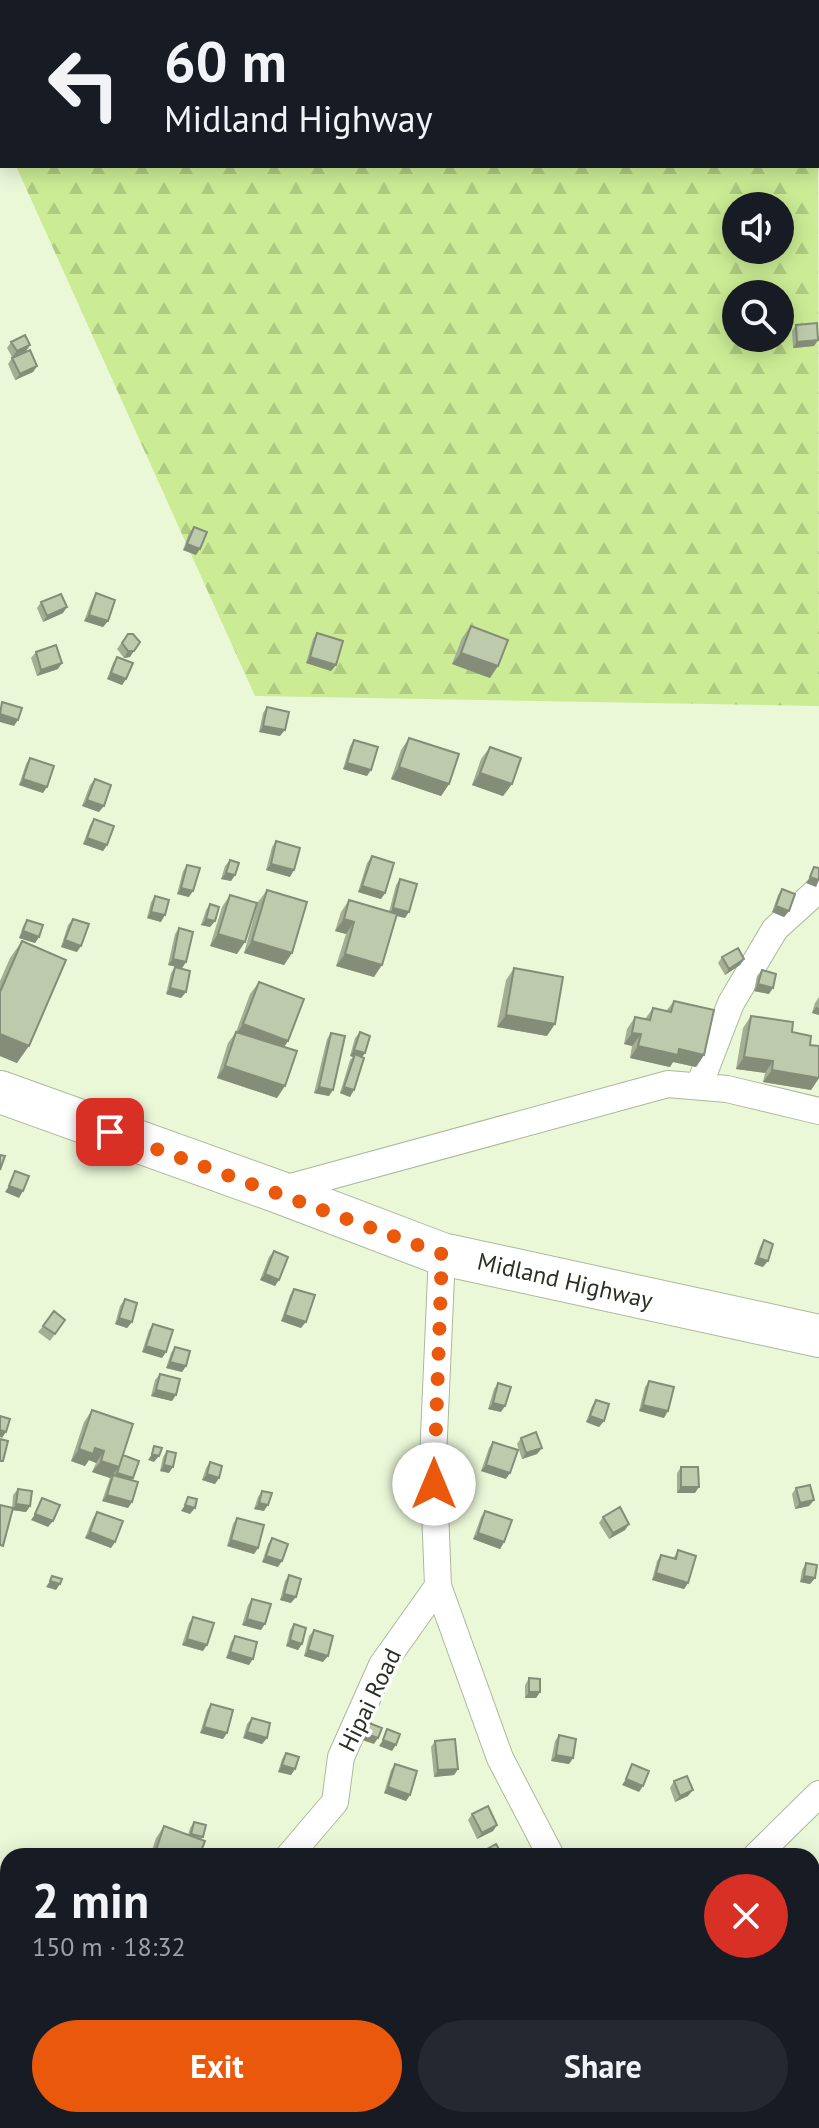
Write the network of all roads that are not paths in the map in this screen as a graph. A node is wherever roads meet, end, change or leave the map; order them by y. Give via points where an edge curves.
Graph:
1 (819, 889) edge
2 (699, 1086) junction
3 (0, 1092) edge
4 (819, 1111) edge
5 (276, 1191) junction
6 (442, 1254) junction
7 (819, 1336) edge
8 (438, 1586) junction
9 (819, 1794) edge
10 (296, 1848) edge
11 (547, 1848) edge
12 (764, 1848) edge

1 - 2 street via 775,929 731,1003
2 - 4 street
2 - 5 street via 668,1084
3 - 5 main road, Midland Highway
5 - 6 main road, Midland Highway
6 - 7 main road, Midland Highway
6 - 8 street via 433,1458
8 - 10 street, Hipai Road via 382,1665 341,1757 335,1802
8 - 11 street via 500,1758
9 - 12 street

